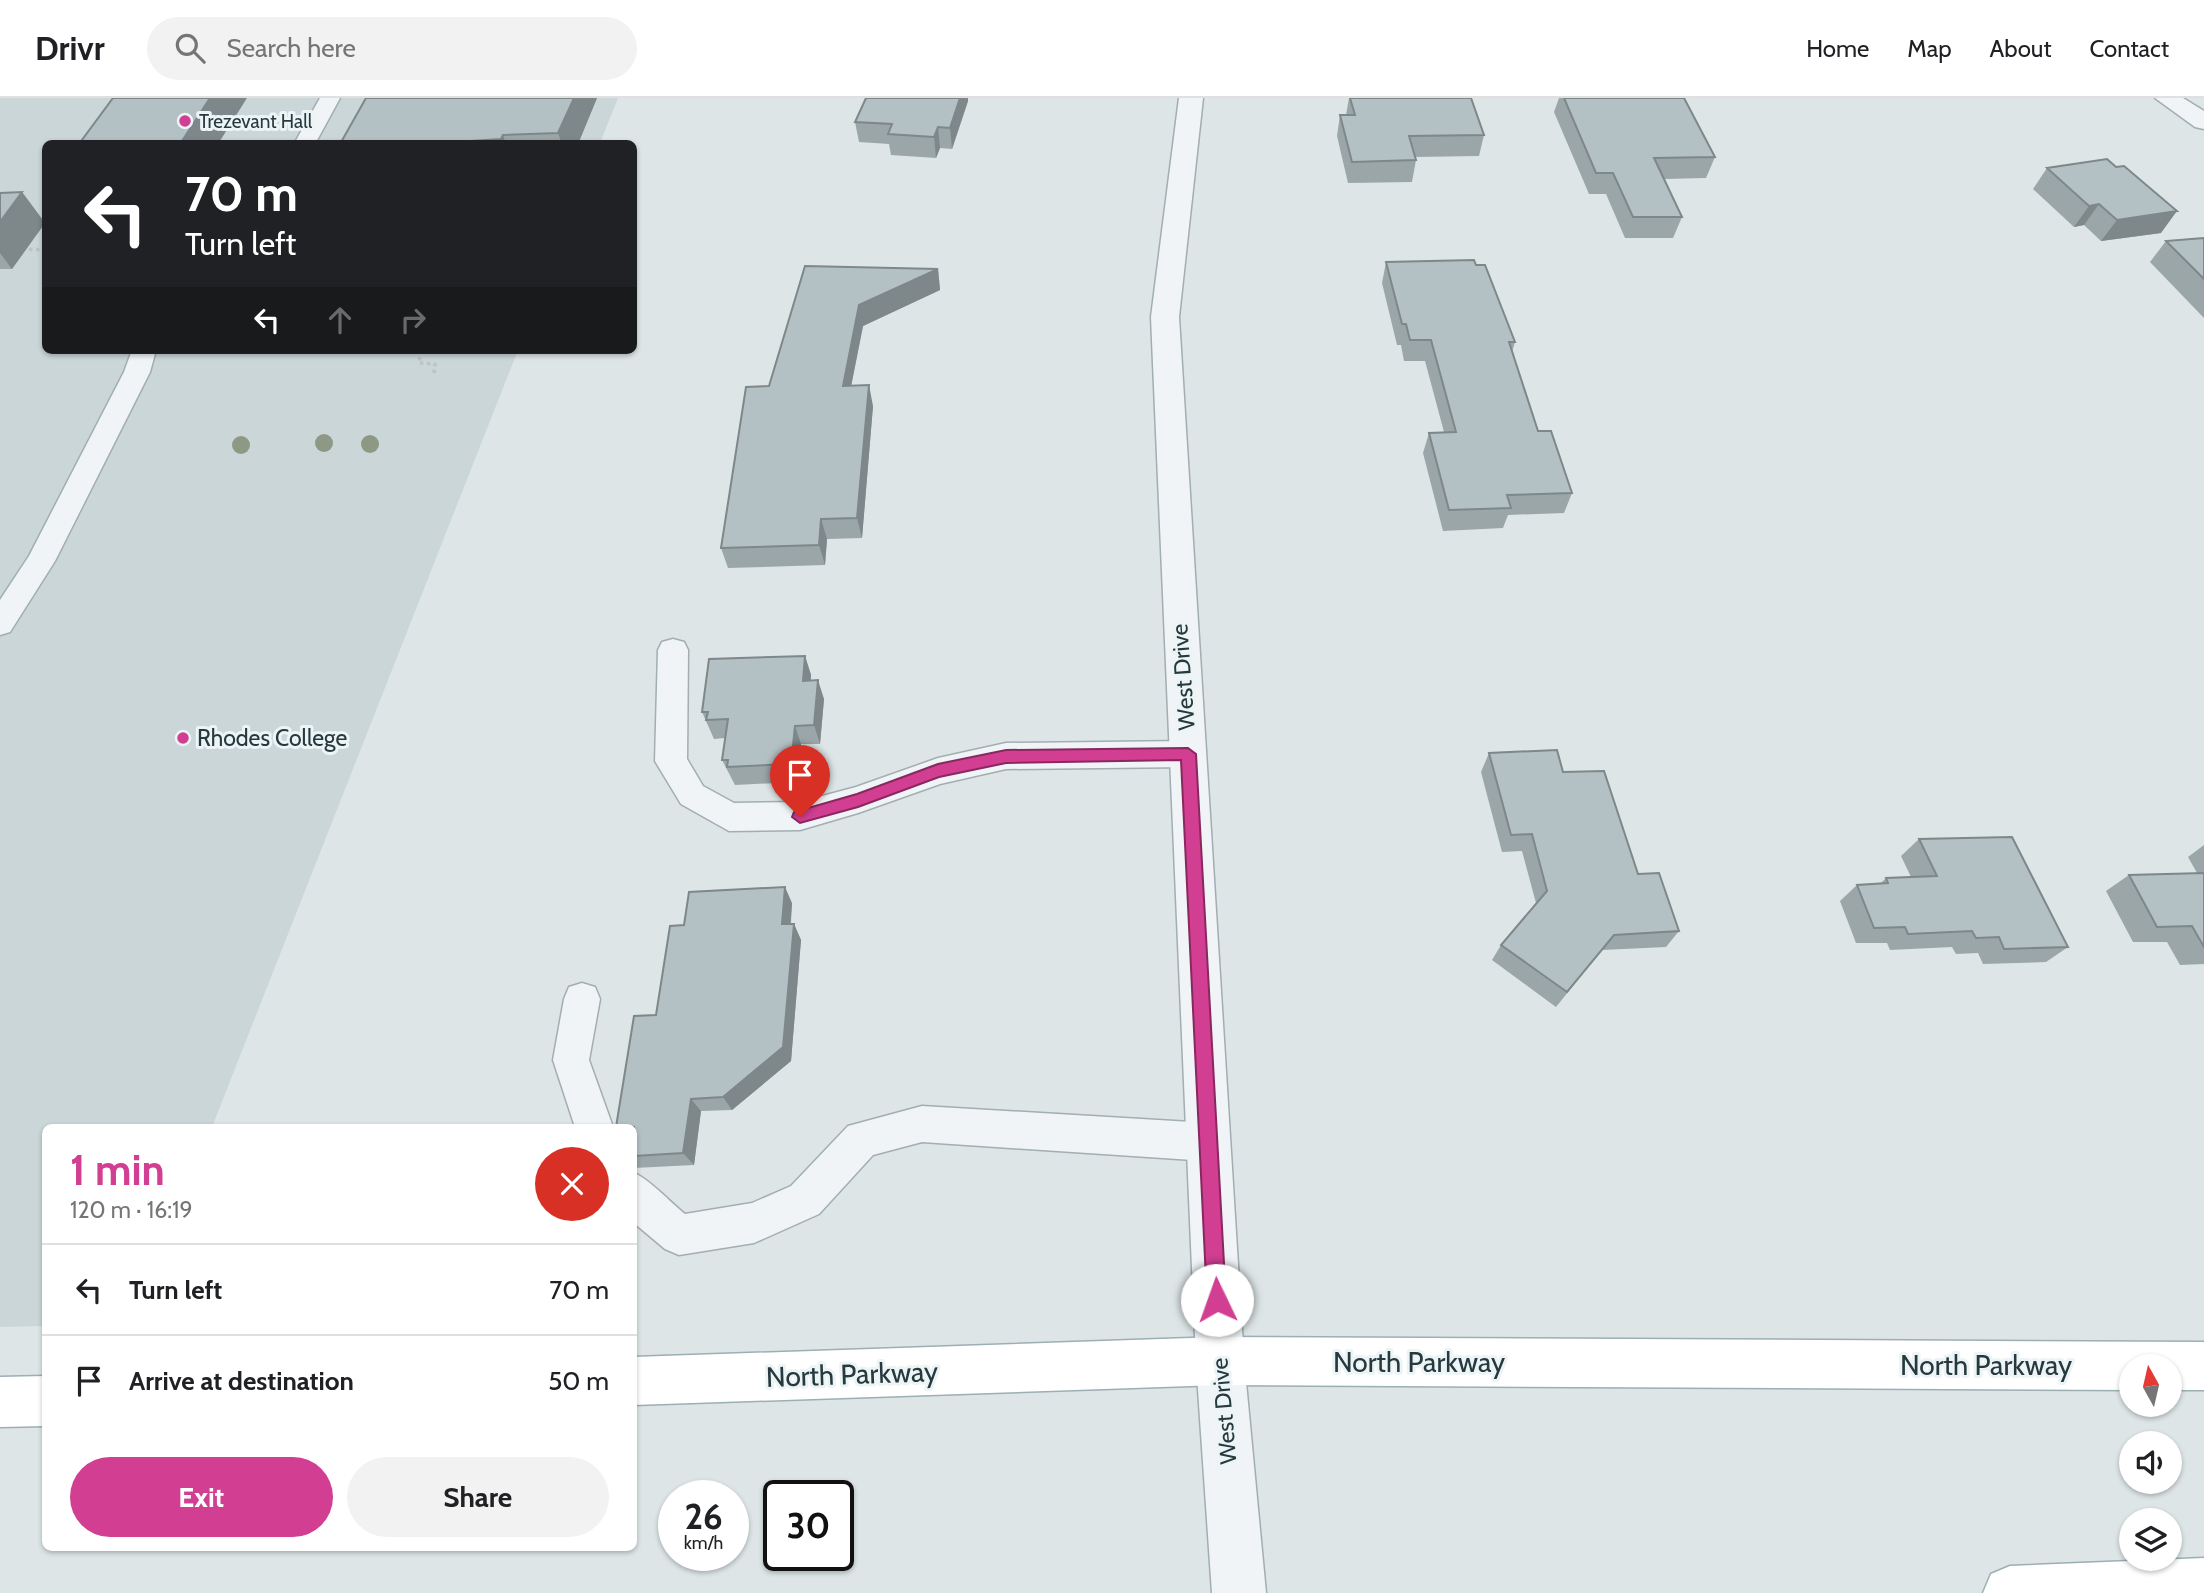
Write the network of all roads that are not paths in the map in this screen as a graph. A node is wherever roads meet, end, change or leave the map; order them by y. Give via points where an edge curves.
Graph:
1 (330, 98) edge
2 (1191, 98) edge
3 (2167, 98) edge
4 (2204, 122) edge
5 (306, 140) edge
6 (143, 354) edge
7 (0, 624) edge
8 (673, 650) dead end
9 (1188, 754) junction
10 (582, 999) dead end
11 (593, 1124) edge
12 (1208, 1142) junction
13 (637, 1198) edge
14 (1220, 1361) junction
15 (2204, 1366) edge
16 (637, 1381) edge
17 (42, 1401) edge
18 (0, 1402) edge
19 (2204, 1584) edge
20 (1239, 1593) edge
21 (2010, 1593) edge

1 - 5 lane
2 - 9 street, West Drive via 1165,317
3 - 4 street
6 - 7 lane via 41,561
8 - 9 lane via 671,761 692,795 729,817 800,817 938,771 1006,757
9 - 12 street, West Drive
10 - 11 lane via 571,1060
12 - 13 lane via 922,1124 862,1139 805,1200 754,1223 679,1235
12 - 14 street, West Drive
14 - 15 main road, North Parkway
14 - 16 main road, North Parkway
14 - 20 street, West Drive
17 - 18 main road
19 - 21 main road

